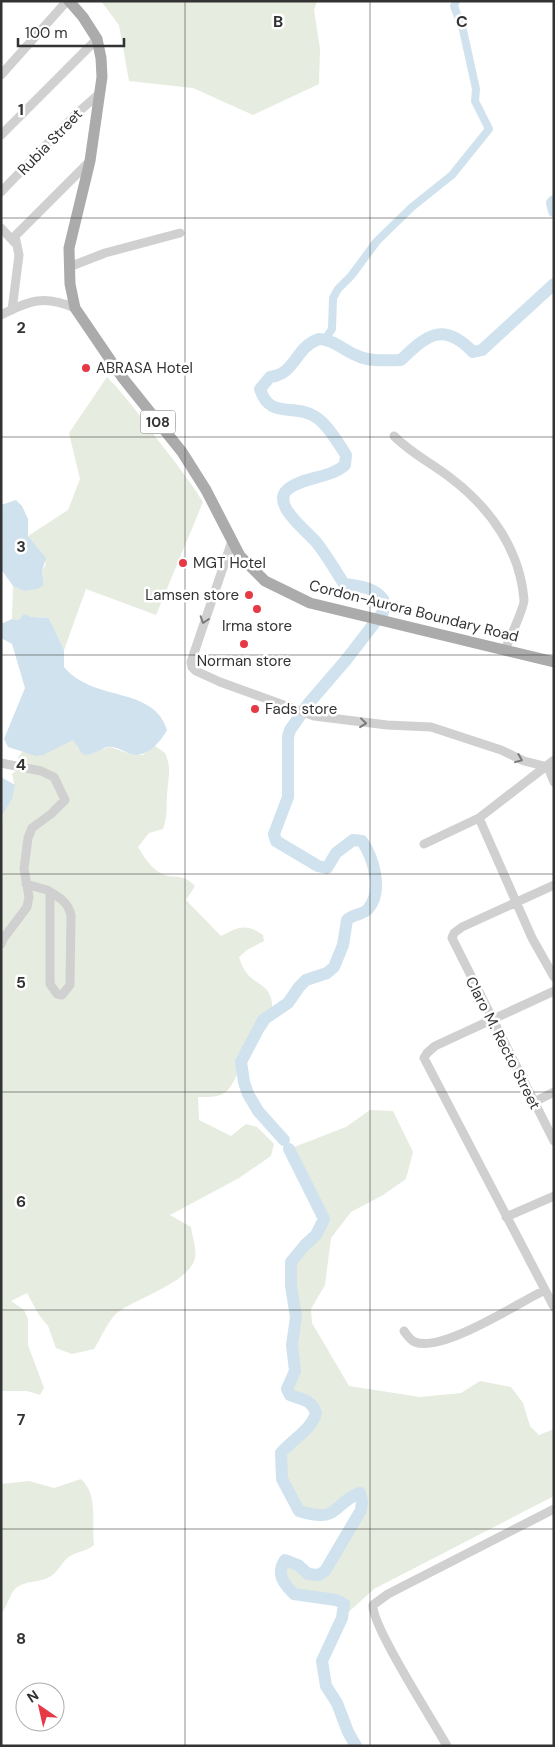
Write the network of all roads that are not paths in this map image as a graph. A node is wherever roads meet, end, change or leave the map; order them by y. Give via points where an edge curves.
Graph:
1 (68, 1) edge
2 (96, 39) junction
3 (1, 75) edge
4 (100, 93) junction
5 (1, 135) edge
6 (90, 161) junction
7 (1, 192) edge
8 (1, 228) edge
9 (180, 232) dead end
10 (15, 243) junction
11 (69, 266) junction
12 (75, 308) junction
13 (12, 310) junction
14 (1, 316) edge
15 (394, 436) dead end
16 (232, 541) junction
17 (505, 650) junction
18 (554, 662) edge
19 (1, 763) edge
20 (551, 763) edge
21 (554, 782) edge
22 (479, 818) junction
23 (424, 844) dead end
24 (26, 884) junction
25 (554, 885) edge
26 (50, 892) junction
27 (516, 903) junction
28 (1, 944) edge
29 (554, 977) edge
30 (554, 991) edge
31 (492, 1020) junction
32 (554, 1092) edge
33 (534, 1102) junction
34 (554, 1141) edge
35 (554, 1196) edge
36 (506, 1217) junction
37 (545, 1290) junction
38 (553, 1302) edge
39 (404, 1331) dead end
40 (554, 1509) edge
41 (448, 1746) edge

1 - 2 main road, Cordon-Aurora Boundary Road / 108 via 83,16
1 - 3 street
2 - 4 main road, Cordon-Aurora Boundary Road / 108 via 101,58
2 - 5 street
4 - 6 main road, Cordon-Aurora Boundary Road / 108
4 - 7 street, Rubia Street
6 - 10 street via 18,230
6 - 11 main road, Cordon-Aurora Boundary Road / 108 via 74,222
8 - 10 street
9 - 11 street
10 - 13 street via 19,255
11 - 12 main road, Cordon-Aurora Boundary Road / 108
12 - 13 street via 44,299
12 - 16 main road, Cordon-Aurora Boundary Road / 108 via 122,377 182,452
13 - 14 street
15 - 17 street via 472,495 494,522 514,555 525,601
16 - 17 main road, Cordon-Aurora Boundary Road / 108 via 240,556 266,581 310,603
16 -> 20 street via 191,665 196,671 314,716 387,726 431,727 524,761
17 - 18 main road, Cordon-Aurora Boundary Road / 108
19 - 24 street via 41,771 54,778 65,800 32,828 25,853
20 - 21 street
20 - 22 street
22 - 23 street
22 - 27 street
24 - 26 street
24 - 28 street via 27,906
25 - 27 street
26 - 26 street via 50,977 53,990 62,995 70,985 71,915 65,902
27 - 29 street
27 - 31 street, Claro M. Recto Street via 452,935 453,944
30 - 31 street
31 - 33 street, Claro M. Recto Street
31 - 36 street via 435,1046 426,1053 425,1061
32 - 33 street
33 - 34 street, Claro M. Recto Street
35 - 36 street
36 - 37 street
37 - 38 street
37 - 39 street via 451,1340 418,1343
40 - 41 street via 388,1594 373,1605 383,1633

